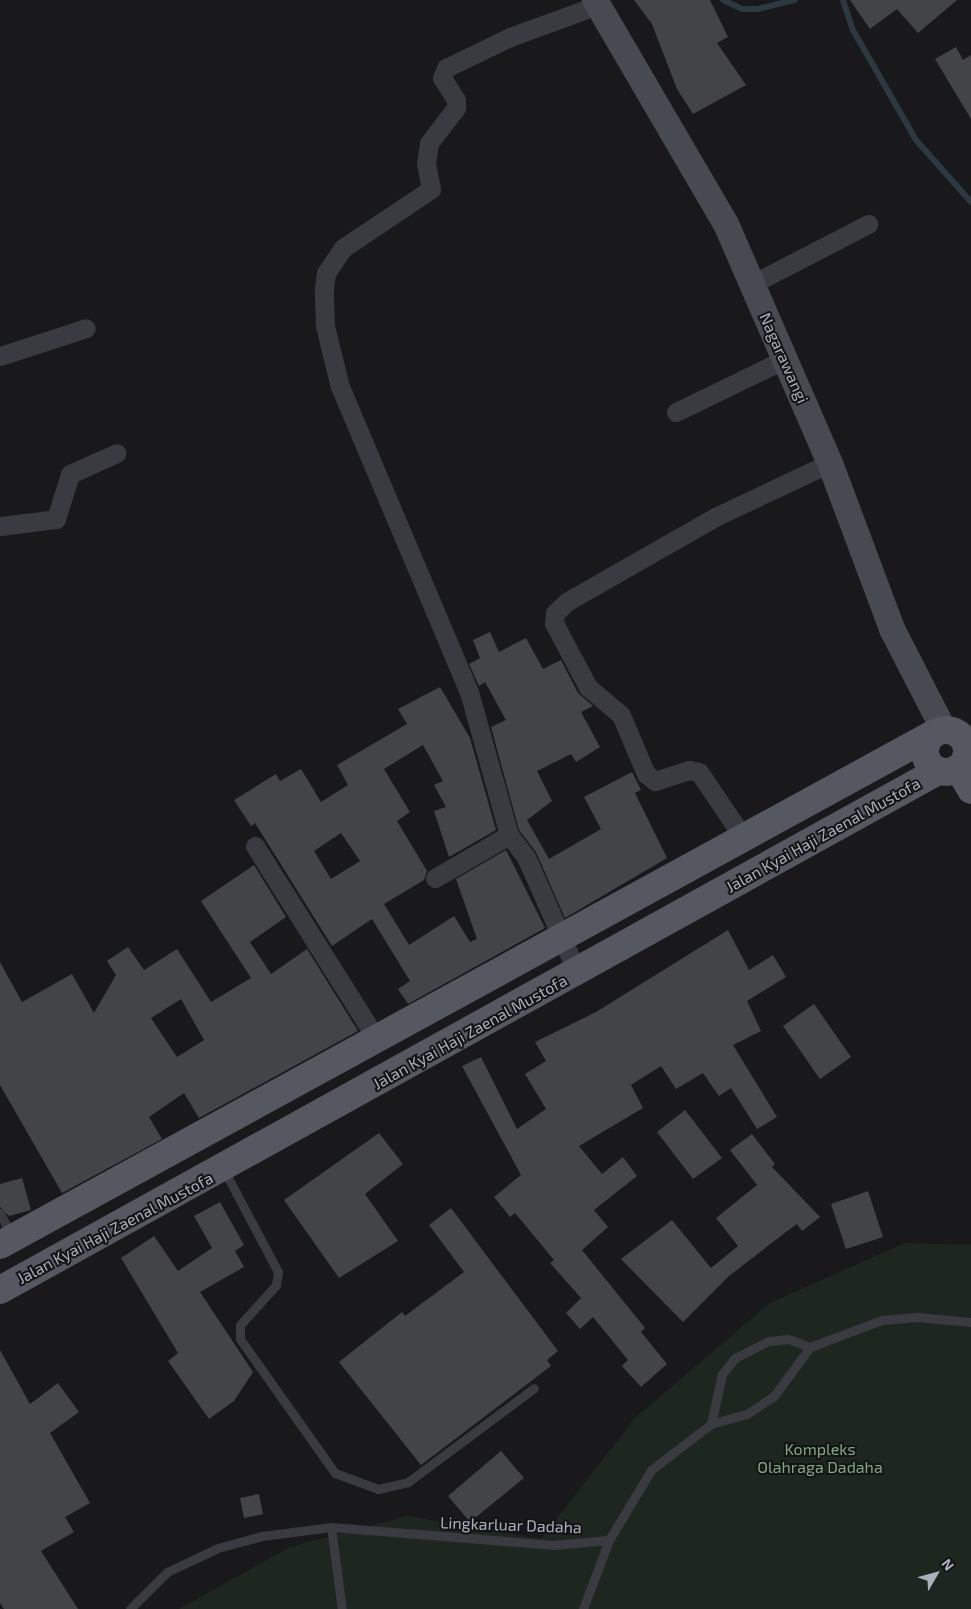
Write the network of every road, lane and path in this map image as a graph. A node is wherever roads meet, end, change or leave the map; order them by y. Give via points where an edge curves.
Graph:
1 (596, 3) edge
2 (868, 224) dead end
3 (752, 284) junction
4 (86, 328) dead end
5 (0, 356) edge
6 (785, 359) junction
7 (676, 412) dead end
8 (117, 453) dead end
9 (830, 463) junction
10 (0, 526) edge
11 (953, 736) edge
12 (956, 777) edge
13 (508, 835) junction
14 (743, 837) junction
15 (255, 846) dead end
16 (435, 878) dead end
17 (563, 936) junction
18 (577, 972) junction
19 (377, 1040) junction
20 (231, 1122) junction
21 (248, 1156) junction
22 (224, 1169) junction
23 (0, 1213) edge
24 (6, 1242) edge
25 (0, 1290) edge
26 (971, 1322) edge
27 (810, 1346) junction
28 (534, 1388) dead end
29 (711, 1424) junction
30 (331, 1528) junction
31 (609, 1540) junction
32 (130, 1609) edge
33 (342, 1609) edge
34 (583, 1609) edge

1 - 3 main road, Nagarawangi via 726,224
1 - 13 street via 510,37 446,68 442,78 456,100 456,108 429,143 426,163 431,189 343,248 326,273 324,289 324,326 340,386 469,692
2 - 3 street
3 - 6 main road, Nagarawangi
4 - 5 street
6 - 7 street
6 - 9 main road, Nagarawangi
8 - 10 street via 70,474 56,519
9 - 11 main road, Nagarawangi via 892,629
9 - 14 street via 714,517 568,601 555,614 554,623 588,687 621,715 646,774 655,781 689,770 699,772
11 - 12 main road via 966,759
11 - 12 main road via 926,759
11 - 14 main road
12 - 18 main road, Jalan Kyai Haji Zaenal Mustofa
13 - 16 street
13 - 17 street via 526,857
14 - 17 main road
15 - 19 street
17 - 18 street
17 - 19 main road
18 - 21 main road, Jalan Kyai Haji Zaenal Mustofa
19 - 20 main road
20 - 21 main road
20 - 24 main road
21 - 22 main road, Jalan Kyai Haji Zaenal Mustofa
22 - 25 main road, Jalan Kyai Haji Zaenal Mustofa
22 - 28 lane via 278,1272 276,1285 240,1325 240,1339 335,1474 378,1489 408,1482
23 - 24 lane
26 - 27 lane via 917,1318 882,1320
27 - 29 lane via 774,1396 747,1414
27 - 29 lane via 788,1339 769,1341 735,1358 722,1374
29 - 31 lane via 651,1470
30 - 31 lane, Lingkarluar Dadaha via 553,1545
30 - 32 lane, Lingkarluar Dadaha via 262,1536 218,1548 167,1572
30 - 33 lane
31 - 34 lane

